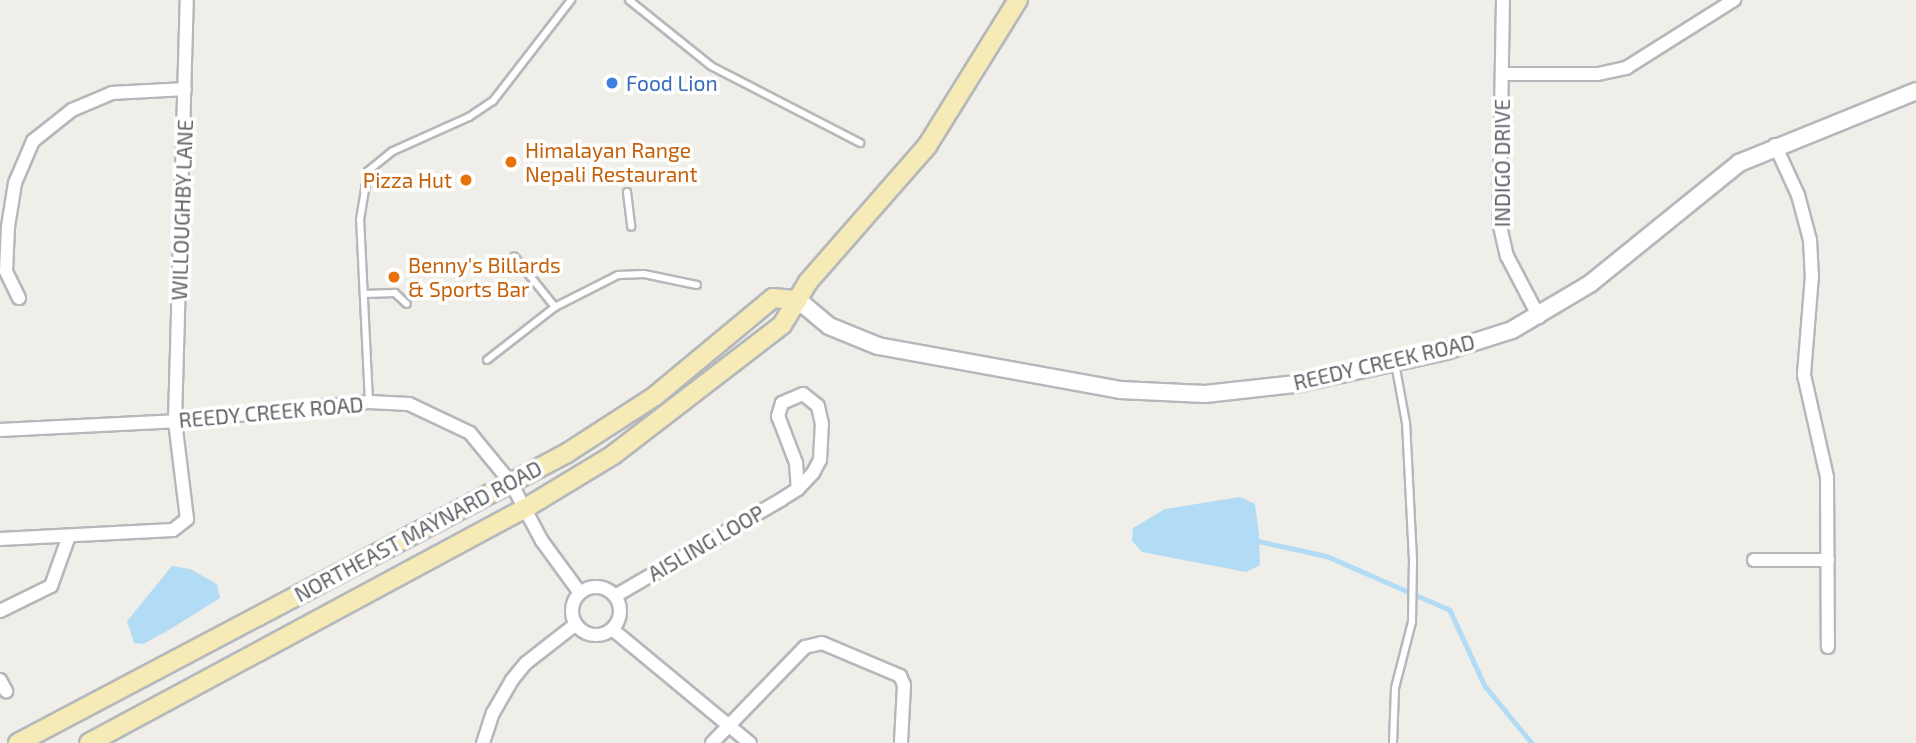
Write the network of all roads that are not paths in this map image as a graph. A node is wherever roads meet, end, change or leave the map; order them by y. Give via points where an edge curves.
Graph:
1 (187, 0) edge
2 (571, 0) edge
3 (629, 0) edge
4 (1018, 0) edge
5 (1503, 0) edge
6 (1734, 0) edge
7 (1502, 74) junction
8 (185, 89) junction
9 (1916, 91) edge
10 (860, 143) dead end
11 (1774, 145) junction
12 (627, 192) dead end
13 (631, 227) dead end
14 (513, 256) dead end
15 (697, 285) dead end
16 (364, 294) junction
17 (19, 298) dead end
18 (798, 300) junction
19 (407, 304) dead end
20 (555, 307) junction
21 (1539, 317) junction
22 (487, 360) dead end
23 (1395, 362) junction
24 (369, 402) junction
25 (175, 421) junction
26 (0, 430) edge
27 (511, 482) junction
28 (798, 489) junction
29 (524, 509) junction
30 (69, 536) junction
31 (0, 538) edge
32 (1754, 560) dead end
33 (1828, 560) junction
34 (580, 593) junction
35 (615, 596) junction
36 (0, 611) edge
37 (576, 624) junction
38 (612, 629) junction
39 (1828, 648) dead end
40 (728, 723) junction
41 (18, 743) edge
42 (89, 743) edge
43 (482, 743) edge
44 (712, 743) edge
45 (750, 743) edge
46 (901, 743) edge
47 (1393, 743) edge

1 - 8 street, WILLOUGHBY LANE
2 - 16 lane via 493,101 469,117 393,151 368,172 360,220
3 - 10 lane via 711,66
4 - 18 main road, NORTHEAST MAYNARD ROAD via 928,146 808,282
5 - 7 street, INDIGO DRIVE
6 - 7 street via 1650,57 1612,72
7 - 21 street, INDIGO DRIVE via 1499,222 1507,256
8 - 17 street via 129,89 102,96 57,119 33,141 15,183 7,237 6,271
8 - 25 street, WILLOUGHBY LANE
9 - 11 street, REEDY CREEK ROAD
11 - 21 street, REEDY CREEK ROAD via 1711,181 1591,284
11 - 33 street via 1798,195 1810,240 1812,275 1804,375 1827,477
12 - 13 lane
14 - 20 lane
15 - 20 lane via 644,274 618,275
16 - 19 lane via 395,293
16 - 24 lane
18 - 23 street, REEDY CREEK ROAD via 830,326 878,346 1120,390 1234,392 1297,384
18 - 27 main road, NORTHEAST MAYNARD ROAD via 773,298 655,396 567,453
18 - 29 main road, NORTHEAST MAYNARD ROAD via 782,326 674,411
20 - 22 lane
21 - 23 street, REEDY CREEK ROAD via 1476,342
23 - 47 lane via 1406,423 1413,561 1412,622 1392,714
24 - 25 street, REEDY CREEK ROAD
24 - 27 street, REEDY CREEK ROAD via 409,404 435,412 470,433
25 - 26 street, REEDY CREEK ROAD
25 - 30 street, WILLOUGHBY LANE via 180,484 188,509 182,525 173,530
27 - 29 street, REEDY CREEK ROAD
27 - 41 main road, NORTHEAST MAYNARD ROAD
28 - 28 street, AISLING LOOP via 820,460 818,406 803,394 782,403 778,416 796,463
28 - 35 street, AISLING LOOP
29 - 34 street, REEDY CREEK ROAD
29 - 42 main road, NORTHEAST MAYNARD ROAD
30 - 31 street
30 - 36 street via 51,586
32 - 33 street
33 - 39 street
34 - 35 street via 602,588
34 - 37 street via 572,611
35 - 38 street via 620,610
37 - 38 street via 597,635
37 - 43 street via 526,663 512,680
38 - 40 street
40 - 44 street
40 - 45 street
40 - 46 street via 805,647 822,643 900,676 904,685

